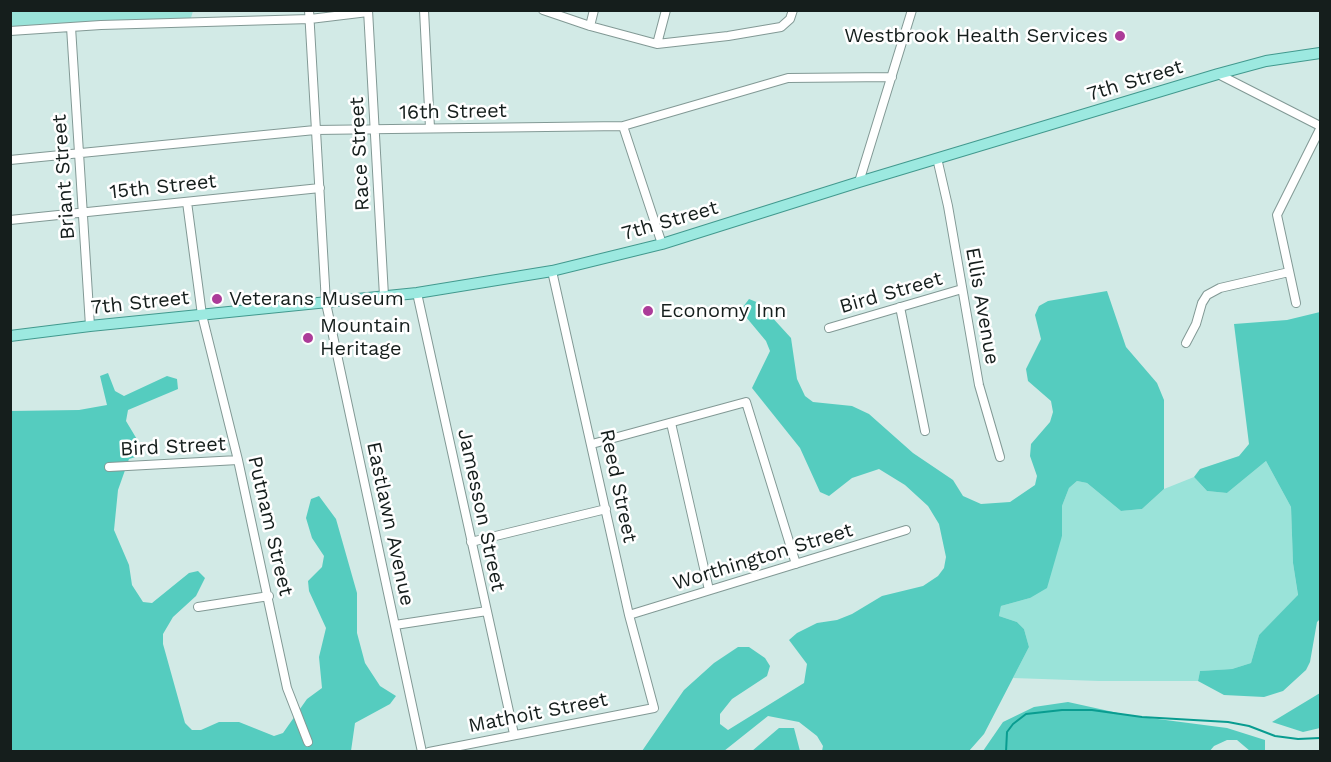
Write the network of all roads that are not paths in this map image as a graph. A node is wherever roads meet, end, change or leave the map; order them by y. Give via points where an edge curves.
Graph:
1 (424, 10) edge
2 (543, 10) edge
3 (594, 10) edge
4 (666, 10) edge
5 (912, 10) edge
6 (368, 11) edge
7 (310, 15) edge
8 (791, 15) edge
9 (590, 26) junction
10 (71, 27) junction
11 (10, 31) edge
12 (657, 44) junction
13 (1320, 53) edge
14 (1218, 74) junction
15 (892, 76) junction
16 (622, 126) junction
17 (1320, 127) edge
18 (430, 128) junction
19 (315, 130) junction
20 (374, 130) junction
21 (80, 154) junction
22 (937, 158) junction
23 (10, 160) edge
24 (859, 182) junction
25 (320, 188) junction
26 (187, 201) junction
27 (83, 212) junction
28 (10, 220) edge
29 (662, 244) junction
30 (552, 271) junction
31 (1289, 272) junction
32 (962, 289) junction
33 (417, 293) junction
34 (384, 296) junction
35 (326, 303) junction
36 (1296, 303) dead end
37 (900, 307) junction
38 (202, 315) junction
39 (90, 326) junction
40 (829, 328) dead end
41 (10, 336) edge
42 (1186, 343) dead end
43 (671, 423) junction
44 (925, 431) dead end
45 (592, 444) junction
46 (1000, 457) dead end
47 (238, 460) junction
48 (109, 467) dead end
49 (606, 509) junction
50 (906, 530) dead end
51 (471, 542) junction
52 (795, 564) junction
53 (709, 590) junction
54 (269, 596) junction
55 (198, 606) dead end
56 (487, 610) junction
57 (629, 615) junction
58 (395, 625) junction
59 (654, 708) joint
60 (514, 734) junction
61 (308, 742) dead end
62 (422, 752) edge
63 (429, 752) edge

1 - 18 street
2 - 9 street
3 - 9 street
4 - 12 street
5 - 15 street
6 - 7 street
6 - 20 street, Race Street
7 - 10 street
7 - 19 street, Eastlawn Avenue
8 - 12 street via 781,27
9 - 12 street
10 - 11 street
10 - 21 street, Briant Street
13 - 14 main road, 7th Street via 1266,61
14 - 17 street
14 - 22 main road, 7th Street
15 - 16 street, 16th Street via 788,78
15 - 24 street
16 - 18 street, 16th Street
16 - 29 street
17 - 31 street via 1277,215
18 - 20 street, 16th Street
19 - 20 street, 16th Street
19 - 21 street, 16th Street
19 - 25 street, Eastlawn Avenue
20 - 34 street, Race Street
21 - 23 street, 16th Street
21 - 27 street, Briant Street
22 - 24 main road, 7th Street
22 - 32 street, Ellis Avenue
24 - 29 main road, 7th Street
25 - 26 street, 15th Street
25 - 35 street, Eastlawn Avenue
26 - 27 street, 15th Street
26 - 38 street, Putnam Street
27 - 28 street, 15th Street
27 - 39 street, Briant Street
29 - 30 main road, 7th Street
30 - 33 main road, 7th Street
30 - 45 street, Reed Street
31 - 36 street
31 - 42 street via 1220,288 1207,295
32 - 37 street, Bird Street
32 - 46 street, Ellis Avenue via 979,385
33 - 34 main road, 7th Street
33 - 51 street, Jamesson Street
34 - 35 main road, 7th Street
35 - 38 main road, 7th Street
35 - 58 street, Eastlawn Avenue
37 - 40 street, Bird Street
37 - 44 street
38 - 39 main road, 7th Street
38 - 47 street, Putnam Street
39 - 41 main road, 7th Street
43 - 45 street
43 - 52 street via 746,402
43 - 53 street
45 - 49 street, Reed Street
47 - 48 street, Bird Street
47 - 54 street, Putnam Street
49 - 51 street
49 - 57 street, Reed Street
50 - 52 street, Worthington Street
51 - 56 street, Jamesson Street
52 - 53 street, Worthington Street
53 - 57 street, Worthington Street
54 - 55 street
54 - 61 street, Putnam Street via 287,688
56 - 58 street
56 - 60 street, Jamesson Street
57 - 59 street, Reed Street
58 - 62 street, Eastlawn Avenue
59 - 60 street, Mathoit Street
60 - 63 street, Mathoit Street

